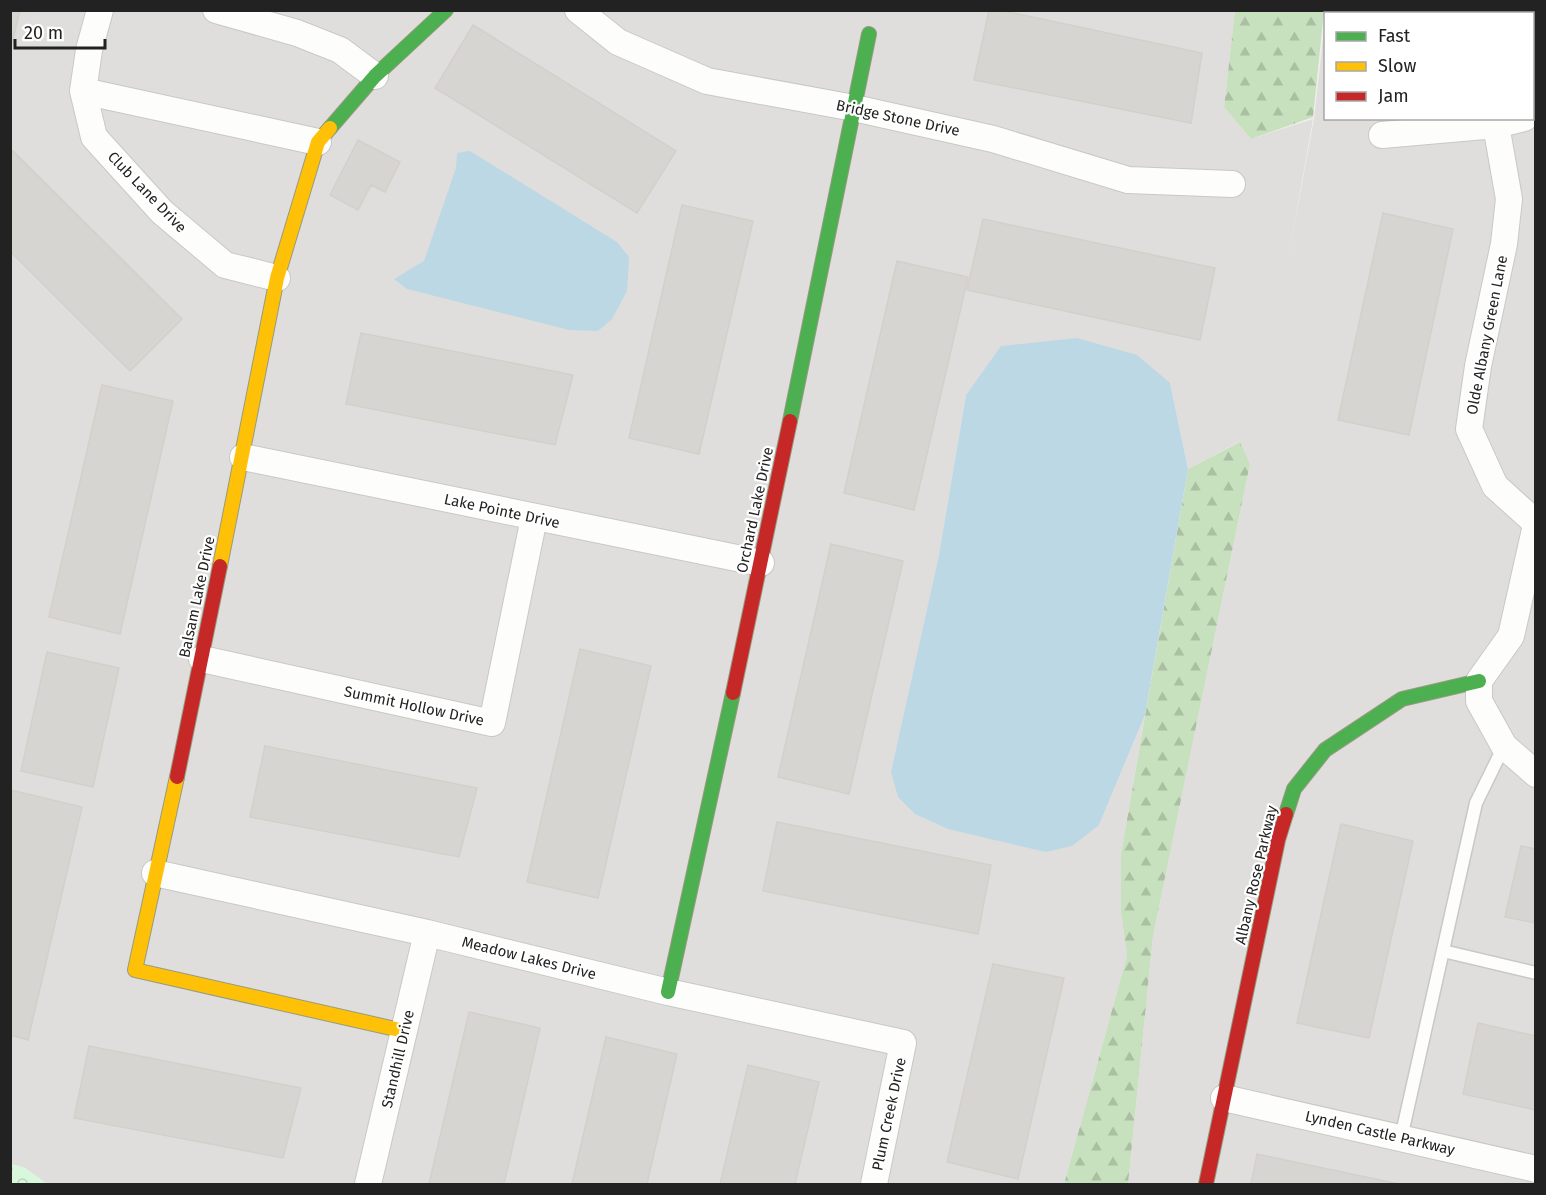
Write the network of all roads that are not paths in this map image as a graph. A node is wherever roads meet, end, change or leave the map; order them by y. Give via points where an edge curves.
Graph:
1 (100, 10) edge
2 (216, 10) edge
3 (446, 10) edge
4 (578, 10) edge
5 (869, 34) dead end
6 (375, 76) junction
7 (84, 91) junction
8 (854, 108) junction
9 (1516, 120) edge
10 (1496, 125) junction
11 (1382, 135) dead end
12 (318, 142) junction
13 (1232, 184) dead end
14 (277, 278) junction
15 (243, 457) junction
16 (534, 518) junction
17 (1536, 524) edge
18 (760, 564) junction
19 (202, 659) junction
20 (1479, 681) junction
21 (1504, 746) junction
22 (1536, 774) edge
23 (154, 873) junction
24 (427, 933) junction
25 (1443, 951) junction
26 (1536, 973) edge
27 (668, 992) junction
28 (404, 1031) junction
29 (903, 1043) joint
30 (1224, 1098) junction
31 (1401, 1138) junction
32 (1536, 1169) edge
33 (368, 1185) edge
34 (874, 1185) edge
35 (1206, 1185) edge

1 - 7 street, Club Lane Drive via 89,50
2 - 6 street via 340,50
3 - 6 street, Balsam Lake Drive
4 - 8 street, Bridge Stone Drive via 618,42 707,81
5 - 8 street, Orchard Lake Drive
6 - 12 street, Balsam Lake Drive
7 - 12 street
7 - 14 street, Club Lane Drive via 94,137 162,212 225,265
8 - 13 street, Bridge Stone Drive via 993,139 1128,180
8 - 18 street, Orchard Lake Drive
9 - 10 street
10 - 11 street
10 - 17 street, Olde Albany Green Lane via 1509,199 1469,429 1495,486
12 - 14 street, Balsam Lake Drive
14 - 15 street, Balsam Lake Drive
15 - 16 street, Lake Pointe Drive
15 - 19 street, Balsam Lake Drive
16 - 18 street, Lake Pointe Drive
16 - 19 street, Summit Hollow Drive via 492,723
17 - 20 street via 1511,636
18 - 27 street, Orchard Lake Drive
19 - 23 street, Balsam Lake Drive
20 - 21 street via 1479,701
20 - 30 street, Albany Rose Parkway via 1402,699 1325,750 1294,789 1278,840
21 - 22 street
21 - 25 lane via 1476,803
23 - 24 street, Meadow Lakes Drive
23 - 28 street, Balsam Lake Drive via 135,970
24 - 27 street, Meadow Lakes Drive
24 - 28 street, Standhill Drive
25 - 26 lane
25 - 31 lane
27 - 29 street, Meadow Lakes Drive
28 - 33 street, Standhill Drive
29 - 34 street, Plum Creek Drive
30 - 31 street, Lynden Castle Parkway
30 - 35 street, Albany Rose Parkway
31 - 32 street, Lynden Castle Parkway

